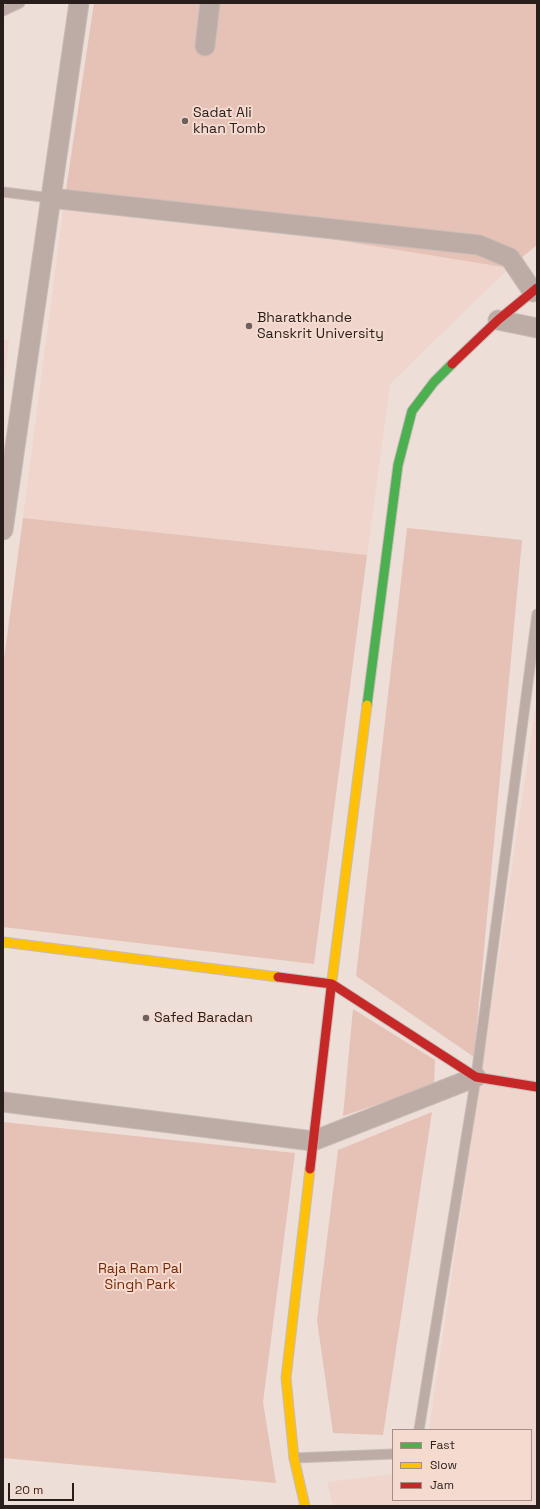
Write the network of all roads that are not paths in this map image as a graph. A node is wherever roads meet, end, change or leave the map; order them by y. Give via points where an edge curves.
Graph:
1 (20, 3) edge
2 (79, 3) edge
3 (210, 3) edge
4 (3, 11) edge
5 (204, 46) dead end
6 (3, 192) edge
7 (51, 198) junction
8 (535, 290) edge
9 (498, 320) junction
10 (537, 328) edge
11 (3, 530) edge
12 (537, 614) edge
13 (3, 942) edge
14 (332, 984) junction
15 (476, 1077) junction
16 (537, 1087) edge
17 (3, 1102) edge
18 (313, 1141) junction
19 (419, 1429) edge
20 (392, 1454) edge
21 (294, 1458) junction
22 (305, 1506) edge

1 - 4 lane
2 - 7 street
3 - 5 street
6 - 7 lane
7 - 8 street via 479,244 510,258
7 - 11 street
8 - 9 street
9 - 10 street
9 - 14 street via 434,382 412,411 398,465
12 - 15 lane
13 - 14 street
14 - 15 street
14 - 18 street
15 - 16 street
15 - 18 street
15 - 19 lane
17 - 18 street
18 - 21 street via 286,1378
20 - 21 lane
21 - 22 street

